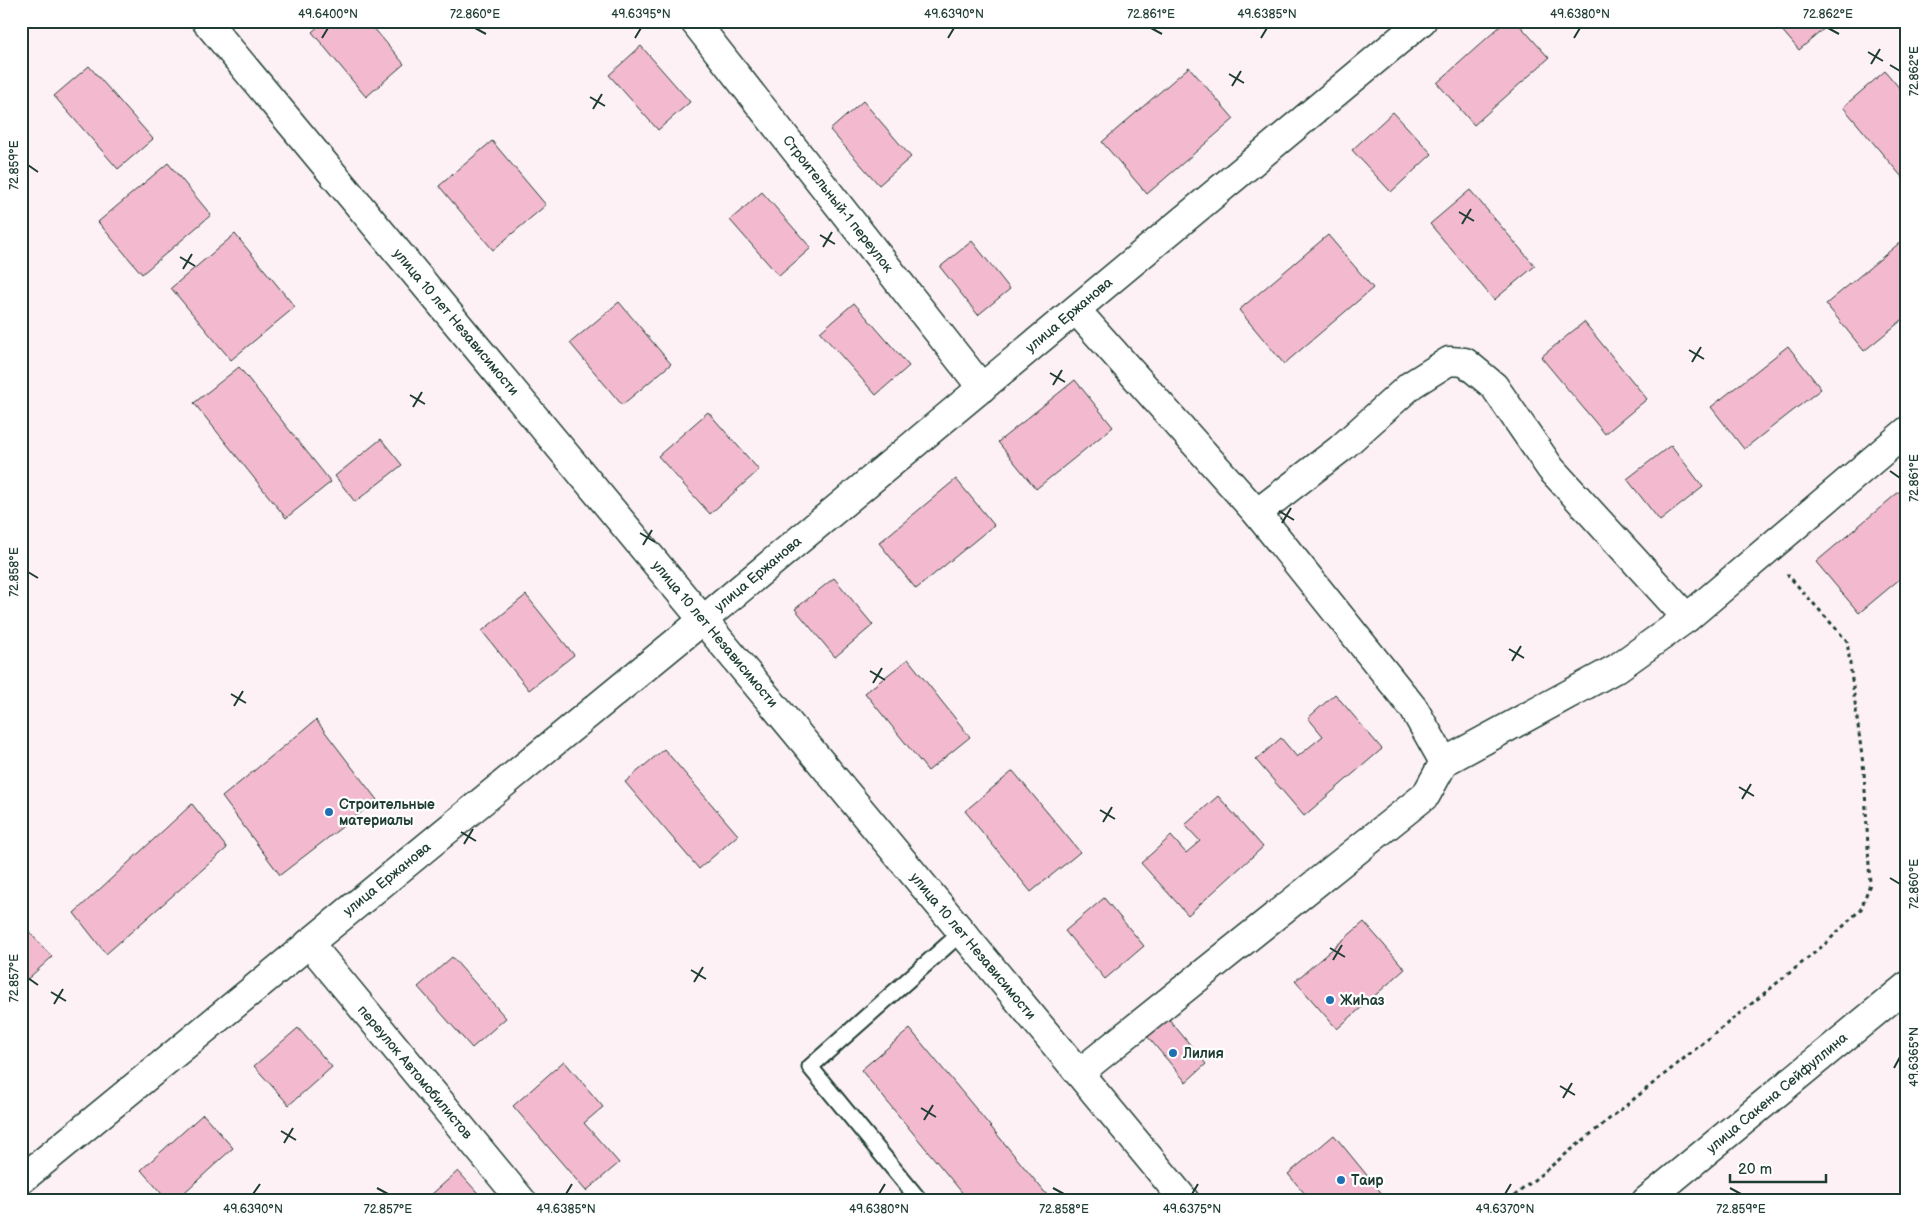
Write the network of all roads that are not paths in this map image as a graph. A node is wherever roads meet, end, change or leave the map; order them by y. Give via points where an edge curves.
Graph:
1 (206, 21) edge
2 (694, 21) edge
3 (1422, 21) edge
4 (1076, 310) junction
5 (982, 388) junction
6 (1907, 431) edge
7 (1257, 513) junction
8 (1687, 618) junction
9 (703, 620) junction
10 (1444, 762) junction
11 (962, 932) junction
12 (309, 944) junction
13 (1907, 986) edge
14 (1079, 1073) junction
15 (21, 1180) edge
16 (522, 1201) edge
17 (920, 1201) edge
18 (1185, 1201) edge
19 (1646, 1201) edge

1 - 9 street, улица 10 лет Независимости
2 - 5 street, Строительный-1 переулок
3 - 4 street, улица Ержанова
4 - 5 street, улица Ержанова
4 - 7 street
5 - 9 street, улица Ержанова
6 - 8 street
7 - 8 street via 1340,449 1411,384 1449,361 1465,362 1494,386 1550,468
7 - 10 street via 1414,709
8 - 10 street via 1617,668
9 - 11 street, улица 10 лет Независимости
9 - 12 street, улица Ержанова
10 - 14 street via 1426,795
11 - 14 street, улица 10 лет Независимости
11 - 17 lane via 810,1067
12 - 15 street, улица Ержанова
12 - 16 street, переулок Автомобилистов
13 - 19 street, улица Сакена Сейфуллина
14 - 18 street, улица 10 лет Независимости

